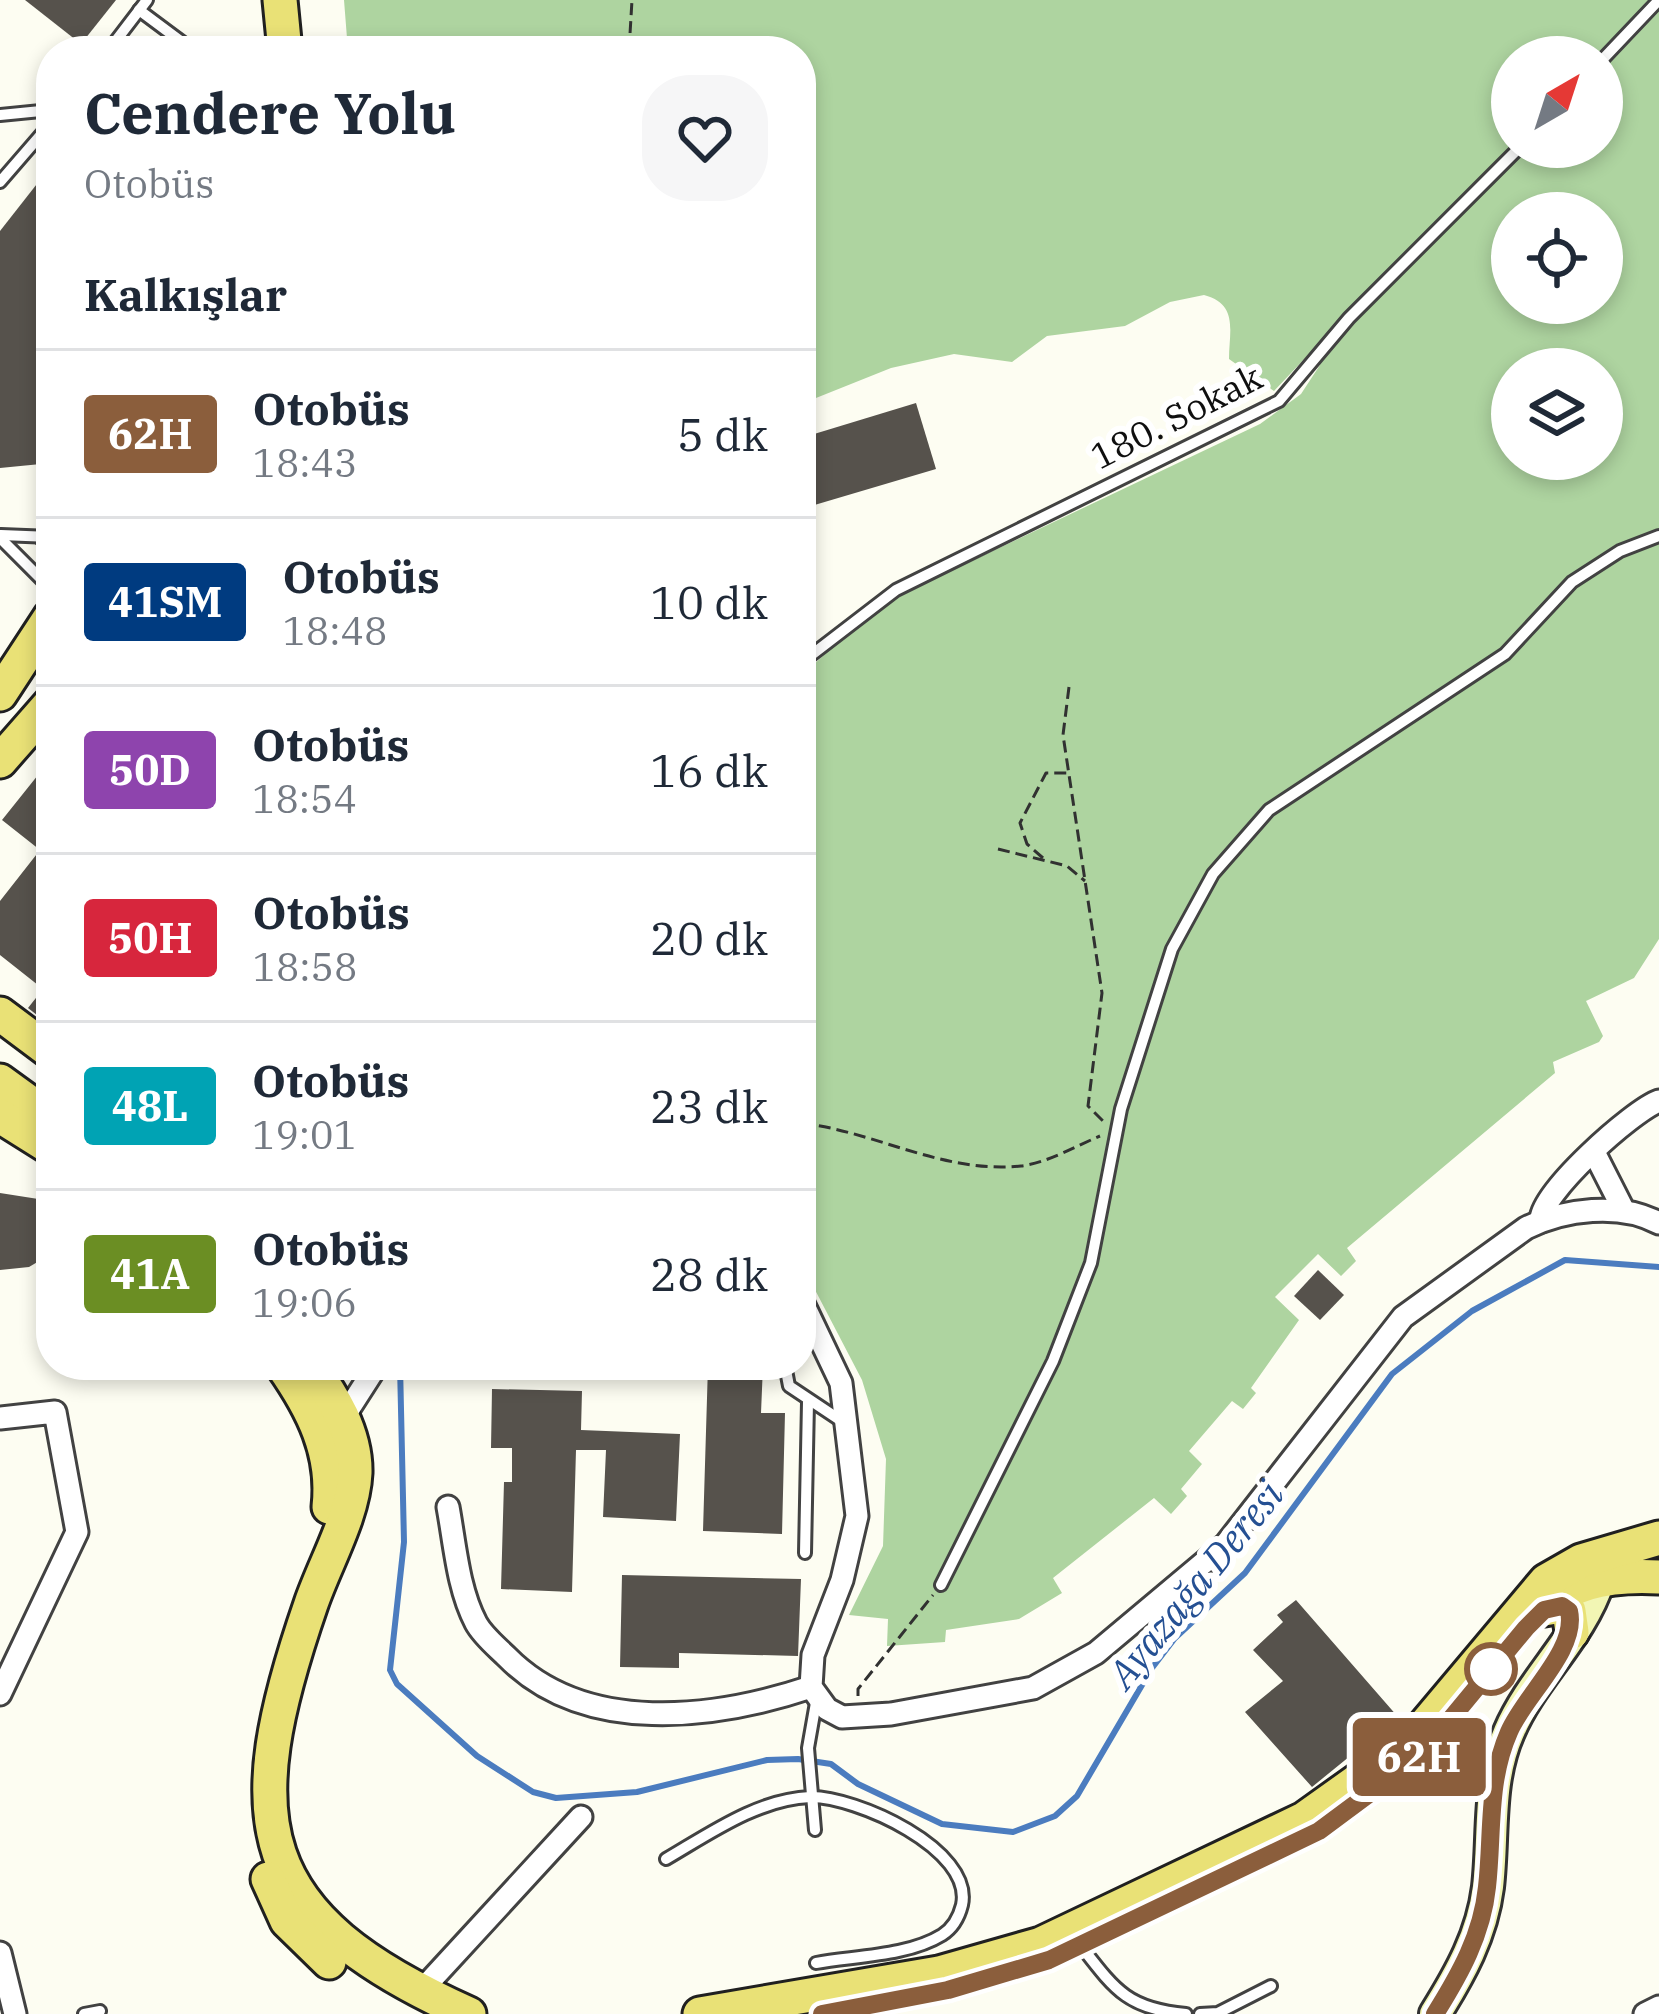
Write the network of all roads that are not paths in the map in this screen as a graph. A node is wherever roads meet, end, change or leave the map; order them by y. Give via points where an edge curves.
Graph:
1 (280, 0) edge
2 (303, 0) edge
3 (1659, 0) edge
4 (143, 5) edge
5 (119, 36) edge
6 (177, 36) edge
7 (284, 36) edge
8 (307, 36) edge
9 (1623, 38) edge
10 (36, 111) edge
11 (0, 115) edge
12 (36, 140) edge
13 (1499, 168) edge
14 (0, 182) edge
15 (0, 536) edge
16 (1659, 536) edge
17 (36, 538) edge
18 (36, 574) edge
19 (36, 640) edge
20 (816, 651) edge
21 (0, 694) edge
22 (36, 720) edge
23 (0, 761) edge
24 (0, 1014) edge
25 (36, 1041) edge
26 (0, 1055) edge
27 (0, 1081) edge
28 (36, 1081) edge
29 (1659, 1100) edge
30 (36, 1107) edge
31 (0, 1116) edge
32 (36, 1139) edge
33 (1595, 1154) junction
34 (1623, 1209) junction
35 (1541, 1221) junction
36 (1659, 1222) edge
37 (816, 1330) edge
38 (290, 1380) edge
39 (319, 1380) edge
40 (367, 1380) edge
41 (787, 1380) edge
42 (808, 1402) junction
43 (0, 1418) edge
44 (343, 1418) junction
45 (850, 1425) junction
46 (448, 1507) dead end
47 (1659, 1538) edge
48 (805, 1553) dead end
49 (1604, 1567) junction
50 (1653, 1577) edge
51 (940, 1585) road end
52 (1544, 1610) junction
53 (1571, 1632) junction
54 (814, 1692) junction
55 (0, 1694) edge
56 (811, 1797) junction
57 (581, 1817) dead end
58 (815, 1830) dead end
59 (666, 1858) dead end
60 (1081, 1946) junction
61 (0, 1953) edge
62 (816, 1963) dead end
63 (1271, 1986) dead end
64 (422, 2003) edge
65 (1659, 2007) edge
66 (100, 2011) dead end
67 (15, 2014) edge
68 (84, 2014) edge
69 (469, 2014) edge
70 (700, 2014) edge
71 (822, 2014) edge
72 (1186, 2014) edge
73 (1201, 2014) edge
74 (1435, 2014) edge
75 (1645, 2014) edge

1 - 7 main road
2 - 8 main road
3 - 9 lane
4 - 5 lane
4 - 6 lane
10 - 11 lane
12 - 14 lane
13 - 20 lane, 180. Sokak via 1349,318 1279,401 896,590
15 - 17 lane
15 - 18 lane
16 - 51 lane via 1572,582 1505,654 1269,810 1213,874 1172,949 1118,1130 1091,1263 1054,1361
19 - 21 main road
22 - 23 main road
24 - 25 main road
26 - 28 main road
27 - 30 main road
29 - 33 street via 1614,1130
31 - 32 main road
33 - 34 street
33 - 35 street via 1550,1194
34 - 35 street
34 - 36 street
35 - 54 street via 1403,1317 1226,1544 1096,1653 1033,1688 858,1716 842,1717
37 - 45 street via 842,1383
38 - 64 main road via 333,1473 329,1510 267,1670 252,1810 261,1865 287,1921 332,1964
39 - 44 main road
40 - 44 street
41 - 42 lane
42 - 45 lane
42 - 48 lane
43 - 55 street via 55,1412 76,1532
44 - 64 main road via 355,1473 277,1724 272,1843 303,1903 340,1944
45 - 54 street via 857,1516 813,1654
46 - 54 street via 477,1626 564,1697 685,1714
47 - 49 main road
49 - 50 main road
49 - 52 main road
49 - 53 street
49 - 70 main road via 1562,1569 1546,1581 1409,1744 1304,1819 1041,1944 939,1973
50 - 53 street via 1611,1594
52 - 53 main road via 1569,1611
52 - 60 main road via 1420,1756 1363,1801 1319,1831
53 - 74 street via 1509,1730 1492,1794 1482,1917
54 - 56 lane
56 - 58 lane
56 - 59 lane via 746,1813
56 - 62 lane via 888,1819 940,1850 965,1891 944,1934
57 - 64 street
60 - 71 main road via 948,1990
60 - 72 lane via 1117,1993
61 - 67 street
63 - 73 lane
64 - 69 main road
65 - 75 street
66 - 68 lane

